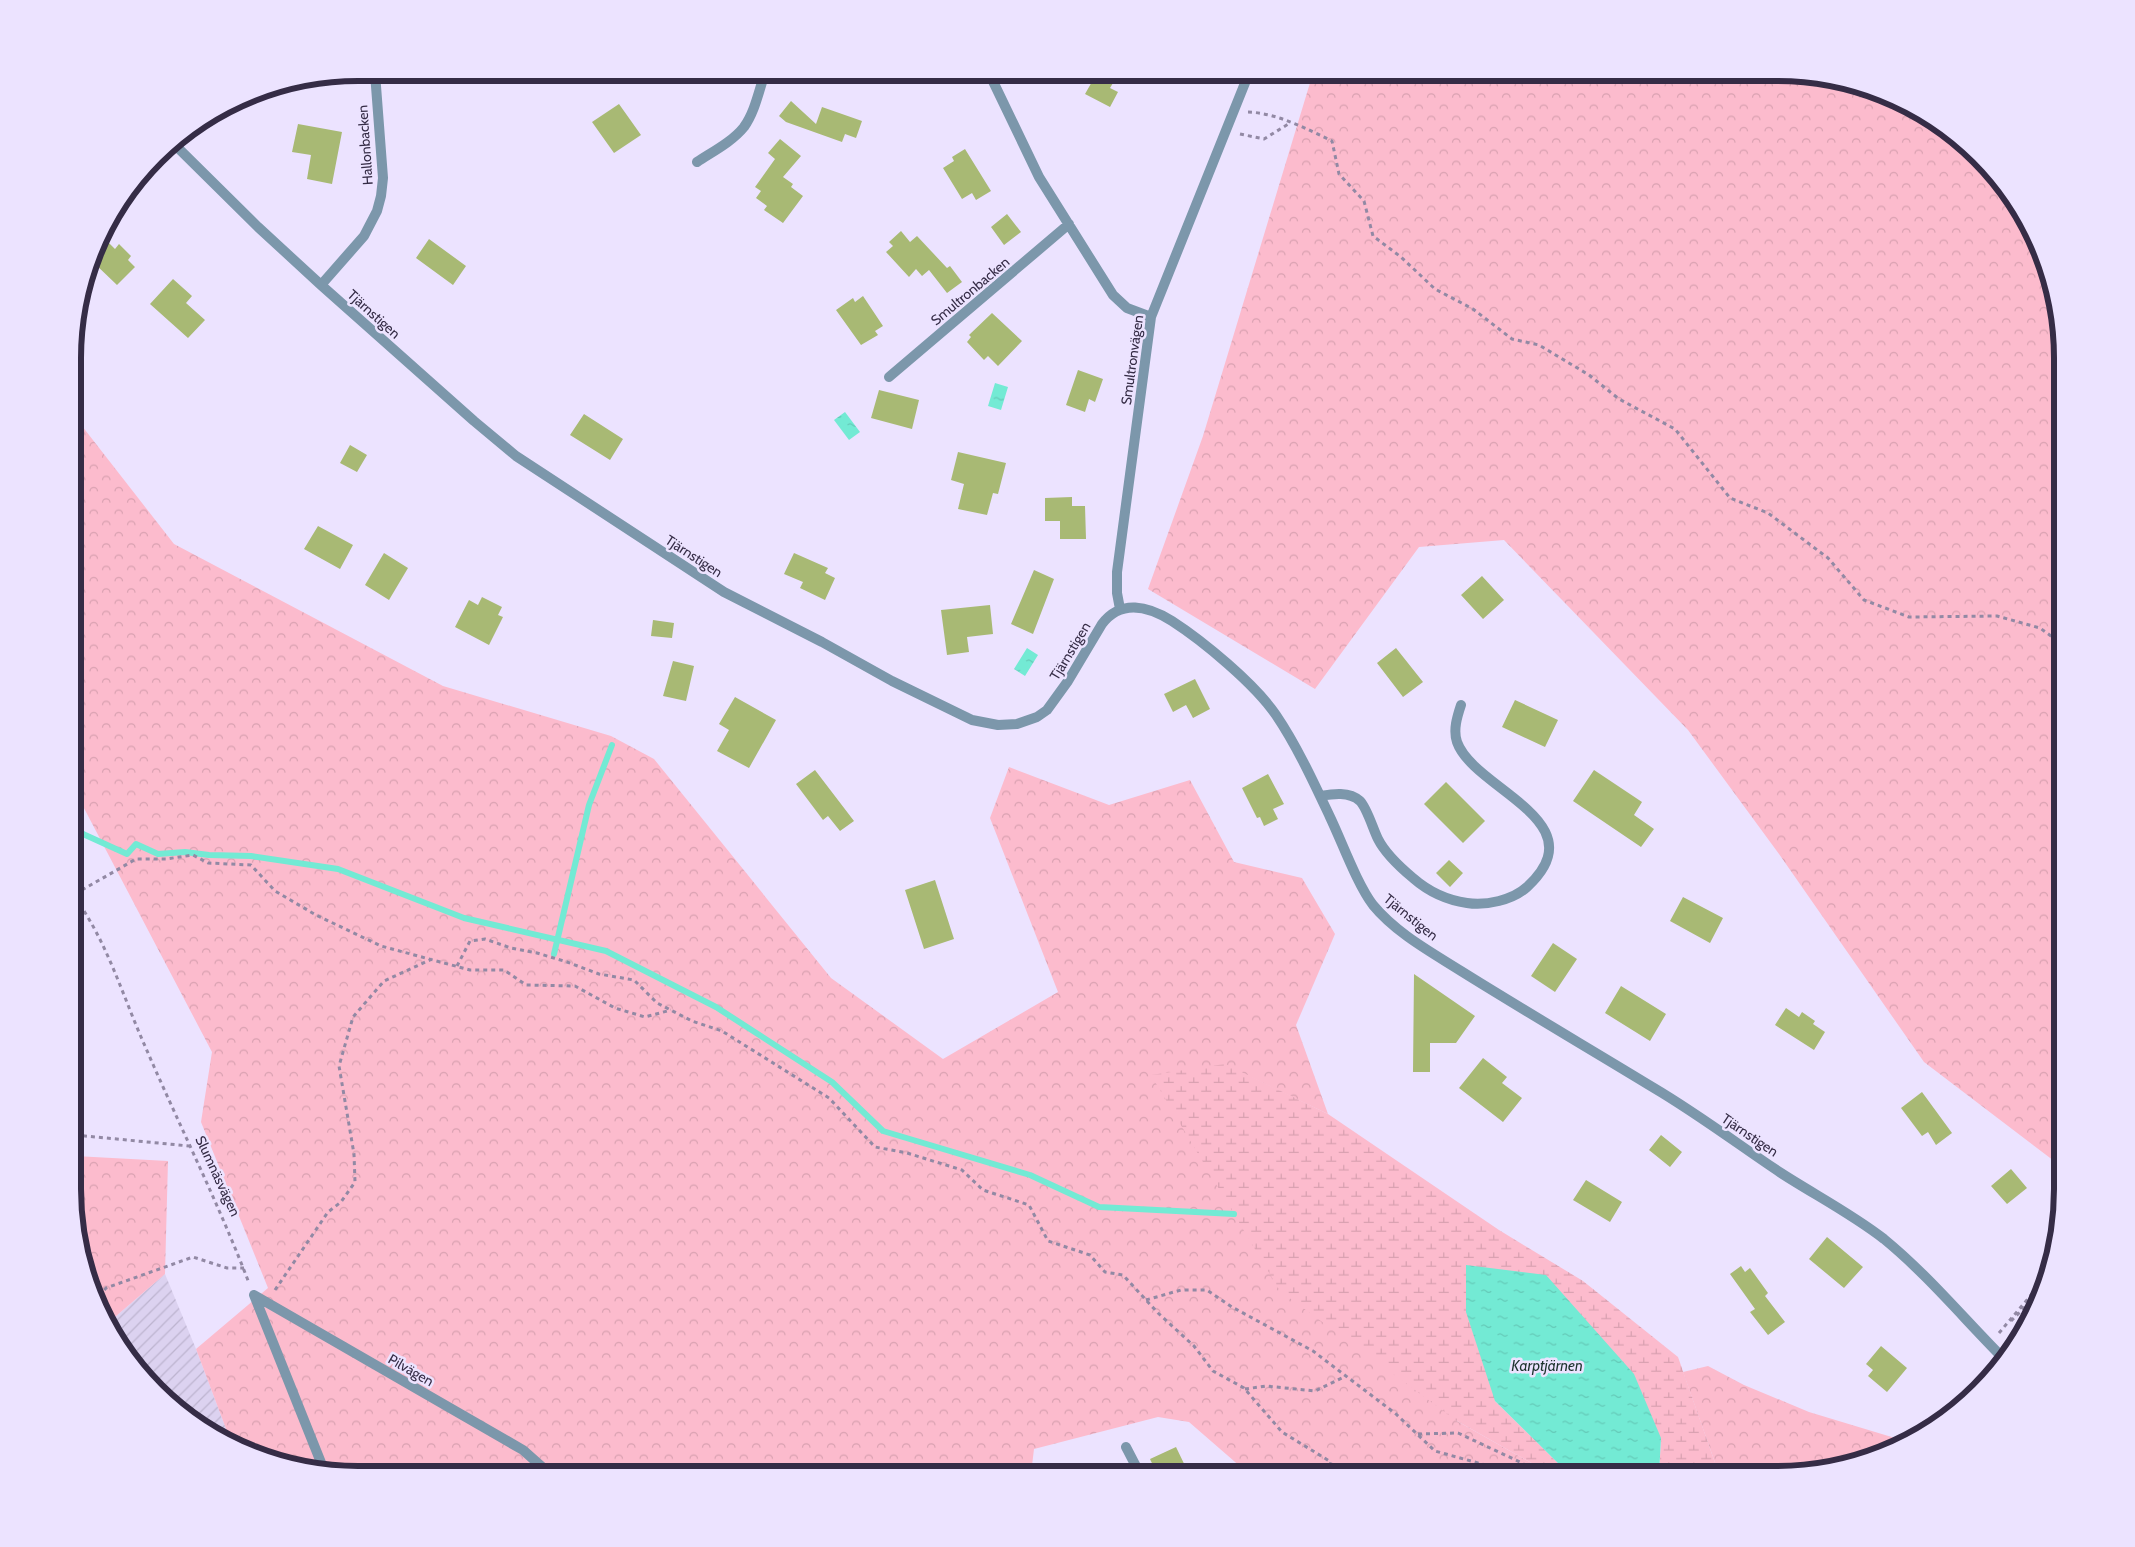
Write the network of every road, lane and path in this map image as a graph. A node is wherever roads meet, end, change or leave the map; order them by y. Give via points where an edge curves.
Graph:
1 (376, 81) edge
2 (762, 81) edge
3 (993, 81) edge
4 (1245, 81) edge
5 (1233, 111) junction
6 (1290, 124) junction
7 (1224, 131) junction
8 (178, 148) edge
9 (697, 162) dead end
10 (1069, 224) junction
11 (321, 285) junction
12 (1151, 317) junction
13 (889, 378) dead end
14 (1120, 609) junction
15 (2054, 638) edge
16 (1461, 705) dead end
17 (1320, 796) junction
18 (81, 892) edge
19 (81, 905) edge
20 (432, 958) junction
21 (457, 966) junction
22 (671, 1010) junction
23 (81, 1136) edge
24 (189, 1146) junction
25 (244, 1268) junction
26 (2034, 1291) edge
27 (101, 1293) edge
28 (254, 1295) junction
29 (1146, 1300) junction
30 (267, 1302) junction
31 (2029, 1304) edge
32 (1990, 1343) junction
33 (1999, 1354) edge
34 (1346, 1376) junction
35 (1244, 1389) junction
36 (1417, 1434) junction
37 (1126, 1447) dead end
38 (321, 1463) edge
39 (541, 1466) edge
40 (1136, 1466) edge
41 (1330, 1466) edge
42 (1489, 1466) edge
43 (1527, 1466) edge

1 - 11 street, Hallonbacken via 381,196 364,236
2 - 9 street via 745,126
3 - 10 street via 1039,177
4 - 5 street, Smultronvägen
5 - 6 path via 1260,112
5 - 7 street, Smultronvägen
6 - 7 path via 1264,139
6 - 15 path via 1332,141 1339,174 1364,201 1373,236 1435,289 1472,309 1512,339 1539,346 1589,375 1619,399 1675,429 1730,498 1768,513 1828,558 1864,600 1909,617 1997,616 2040,628
7 - 12 street, Smultronvägen
8 - 11 street, Tjärnstigen
10 - 12 street via 1113,295 1126,308
10 - 13 street, Smultronbacken
11 - 14 street, Tjärnstigen via 474,421 543,475 724,592 972,720 998,725 1017,724 1047,710 1106,618
12 - 14 street, Smultronvägen via 1117,572
14 - 17 street, Tjärnstigen via 1139,608 1160,614 1186,630 1237,674 1275,714
16 - 17 street via 1455,728 1463,752 1476,768 1531,810 1543,828 1548,844 1547,859 1538,877 1524,889 1506,899 1486,903 1450,901 1426,889 1405,872 1380,841 1360,802 1349,796
17 - 32 street, Tjärnstigen via 1366,894 1383,916 1413,940 1532,1016 1663,1093 1866,1226 1898,1252
18 - 20 path via 136,859 194,855 208,863 251,865 275,891 316,915 381,946
19 - 24 path, Slumnäsvägen via 105,952
20 - 21 path
20 - 30 path via 384,981 353,1017 339,1066 355,1182 341,1202 328,1212
21 - 22 path via 470,970 504,970 526,985 575,986 615,1008 645,1017
21 - 22 path via 470,941 485,939 599,974 634,980 657,1003
22 - 29 path via 722,1031 828,1098 875,1147 962,1170 983,1190 1029,1205 1048,1242 1090,1255 1106,1272 1123,1275
23 - 24 path
24 - 25 path, Slumnäsvägen
25 - 27 path via 227,1268 193,1257 106,1288
25 - 28 path, Slumnäsvägen
26 - 32 path
28 - 30 street, Pilvägen
28 - 38 street
29 - 34 path via 1181,1290 1207,1290 1313,1351
29 - 35 path via 1194,1346 1213,1371
30 - 39 street, Pilvägen via 523,1450
31 - 32 path
32 - 33 street, Tjärnstigen
34 - 35 path via 1315,1390 1266,1386
34 - 36 path
35 - 41 path via 1282,1432 1331,1462
36 - 42 path via 1435,1451
36 - 43 path via 1458,1433
37 - 40 street

